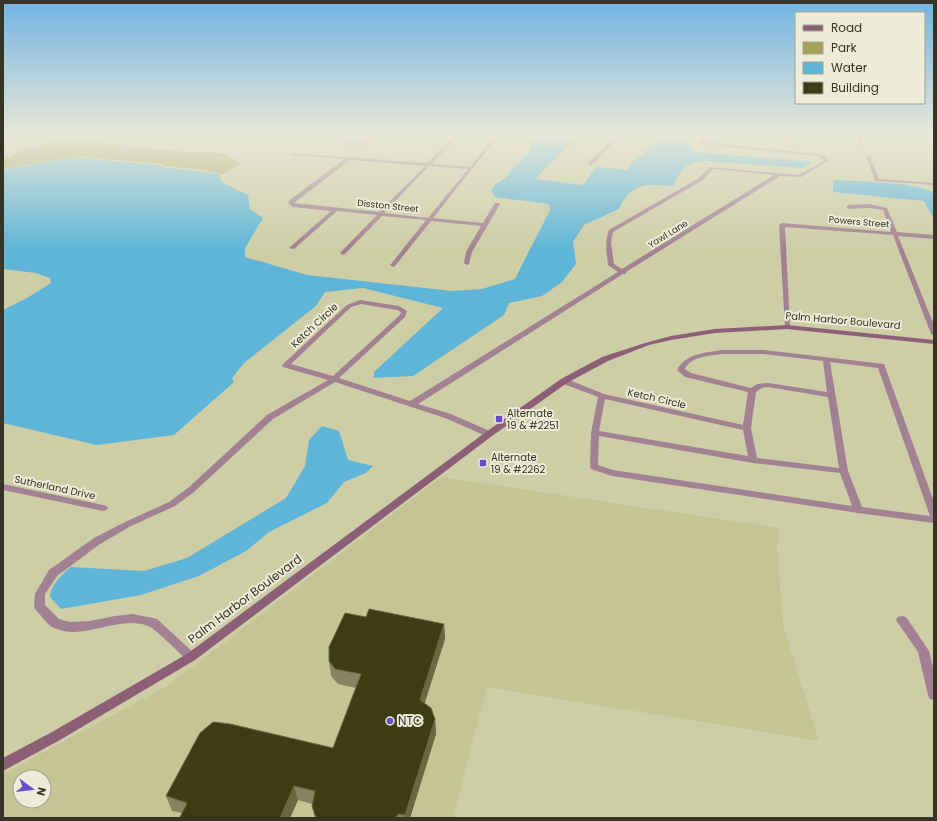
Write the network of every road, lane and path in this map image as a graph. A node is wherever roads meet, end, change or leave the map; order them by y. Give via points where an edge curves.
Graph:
1 (328, 172) edge
2 (420, 172) edge
3 (468, 172) edge
4 (708, 172) edge
5 (763, 172) edge
6 (806, 172) edge
7 (874, 172) edge
8 (779, 174) junction
9 (934, 184) edge
10 (497, 204) dead end
11 (849, 207) dead end
12 (336, 209) junction
13 (381, 213) junction
14 (430, 219) junction
15 (484, 225) junction
16 (895, 234) junction
17 (934, 237) edge
18 (292, 248) dead end
19 (343, 253) dead end
20 (467, 263) dead end
21 (393, 265) dead end
22 (624, 273) junction
23 (787, 327) junction
24 (934, 334) edge
25 (934, 342) edge
26 (826, 358) junction
27 (334, 379) junction
28 (564, 381) junction
29 (752, 391) junction
30 (831, 395) junction
31 (602, 396) junction
32 (413, 404) junction
33 (748, 428) junction
34 (595, 433) junction
35 (489, 434) junction
36 (753, 460) junction
37 (844, 471) junction
38 (3, 487) edge
39 (103, 508) dead end
40 (858, 510) junction
41 (934, 515) edge
42 (934, 520) edge
43 (902, 620) dead end
44 (191, 657) junction
45 (934, 695) edge
46 (3, 765) edge

1 - 12 street, Disston Street via 290,203
2 - 13 street
3 - 14 street
4 - 22 street via 701,179 615,227 609,235 611,265
5 - 8 street
6 - 8 street via 799,176
7 - 9 street via 877,180
8 - 22 street, Yawl Lane
10 - 15 street
11 - 16 street via 869,206 885,210
12 - 13 street, Disston Street
12 - 18 street
13 - 14 street, Disston Street
13 - 19 street
14 - 15 street, Disston Street
14 - 21 street
15 - 20 street via 468,252
16 - 17 street, Powers Street
16 - 23 street, Powers Street via 782,225
16 - 24 street
22 - 32 street, Yawl Lane
23 - 25 main road, Palm Harbor Boulevard
23 - 28 main road, Palm Harbor Boulevard via 715,331 671,338 605,358
26 - 29 street via 764,352 722,352 694,357 684,364 681,370 688,375
26 - 30 street
26 - 41 street via 881,366
27 - 27 street, Ketch Circle via 403,316 404,311 368,302 353,304 286,365
27 - 32 street, Ketch Circle
27 - 44 street via 270,417 191,490 172,504 97,541 53,573 40,594 39,606 55,623 70,627 90,626 132,618 153,622
28 - 31 street, Ketch Circle
28 - 35 main road, Palm Harbor Boulevard
29 - 30 street via 768,385
29 - 33 street
30 - 37 street
31 - 33 street, Ketch Circle
31 - 34 street
32 - 35 street, Ketch Circle
33 - 36 street
34 - 36 street
34 - 40 street via 594,466 612,473
35 - 44 main road, Palm Harbor Boulevard
36 - 37 street
37 - 40 street
38 - 39 street, Sutherland Drive
40 - 42 street
43 - 45 street via 922,651
44 - 46 main road, Palm Harbor Boulevard

